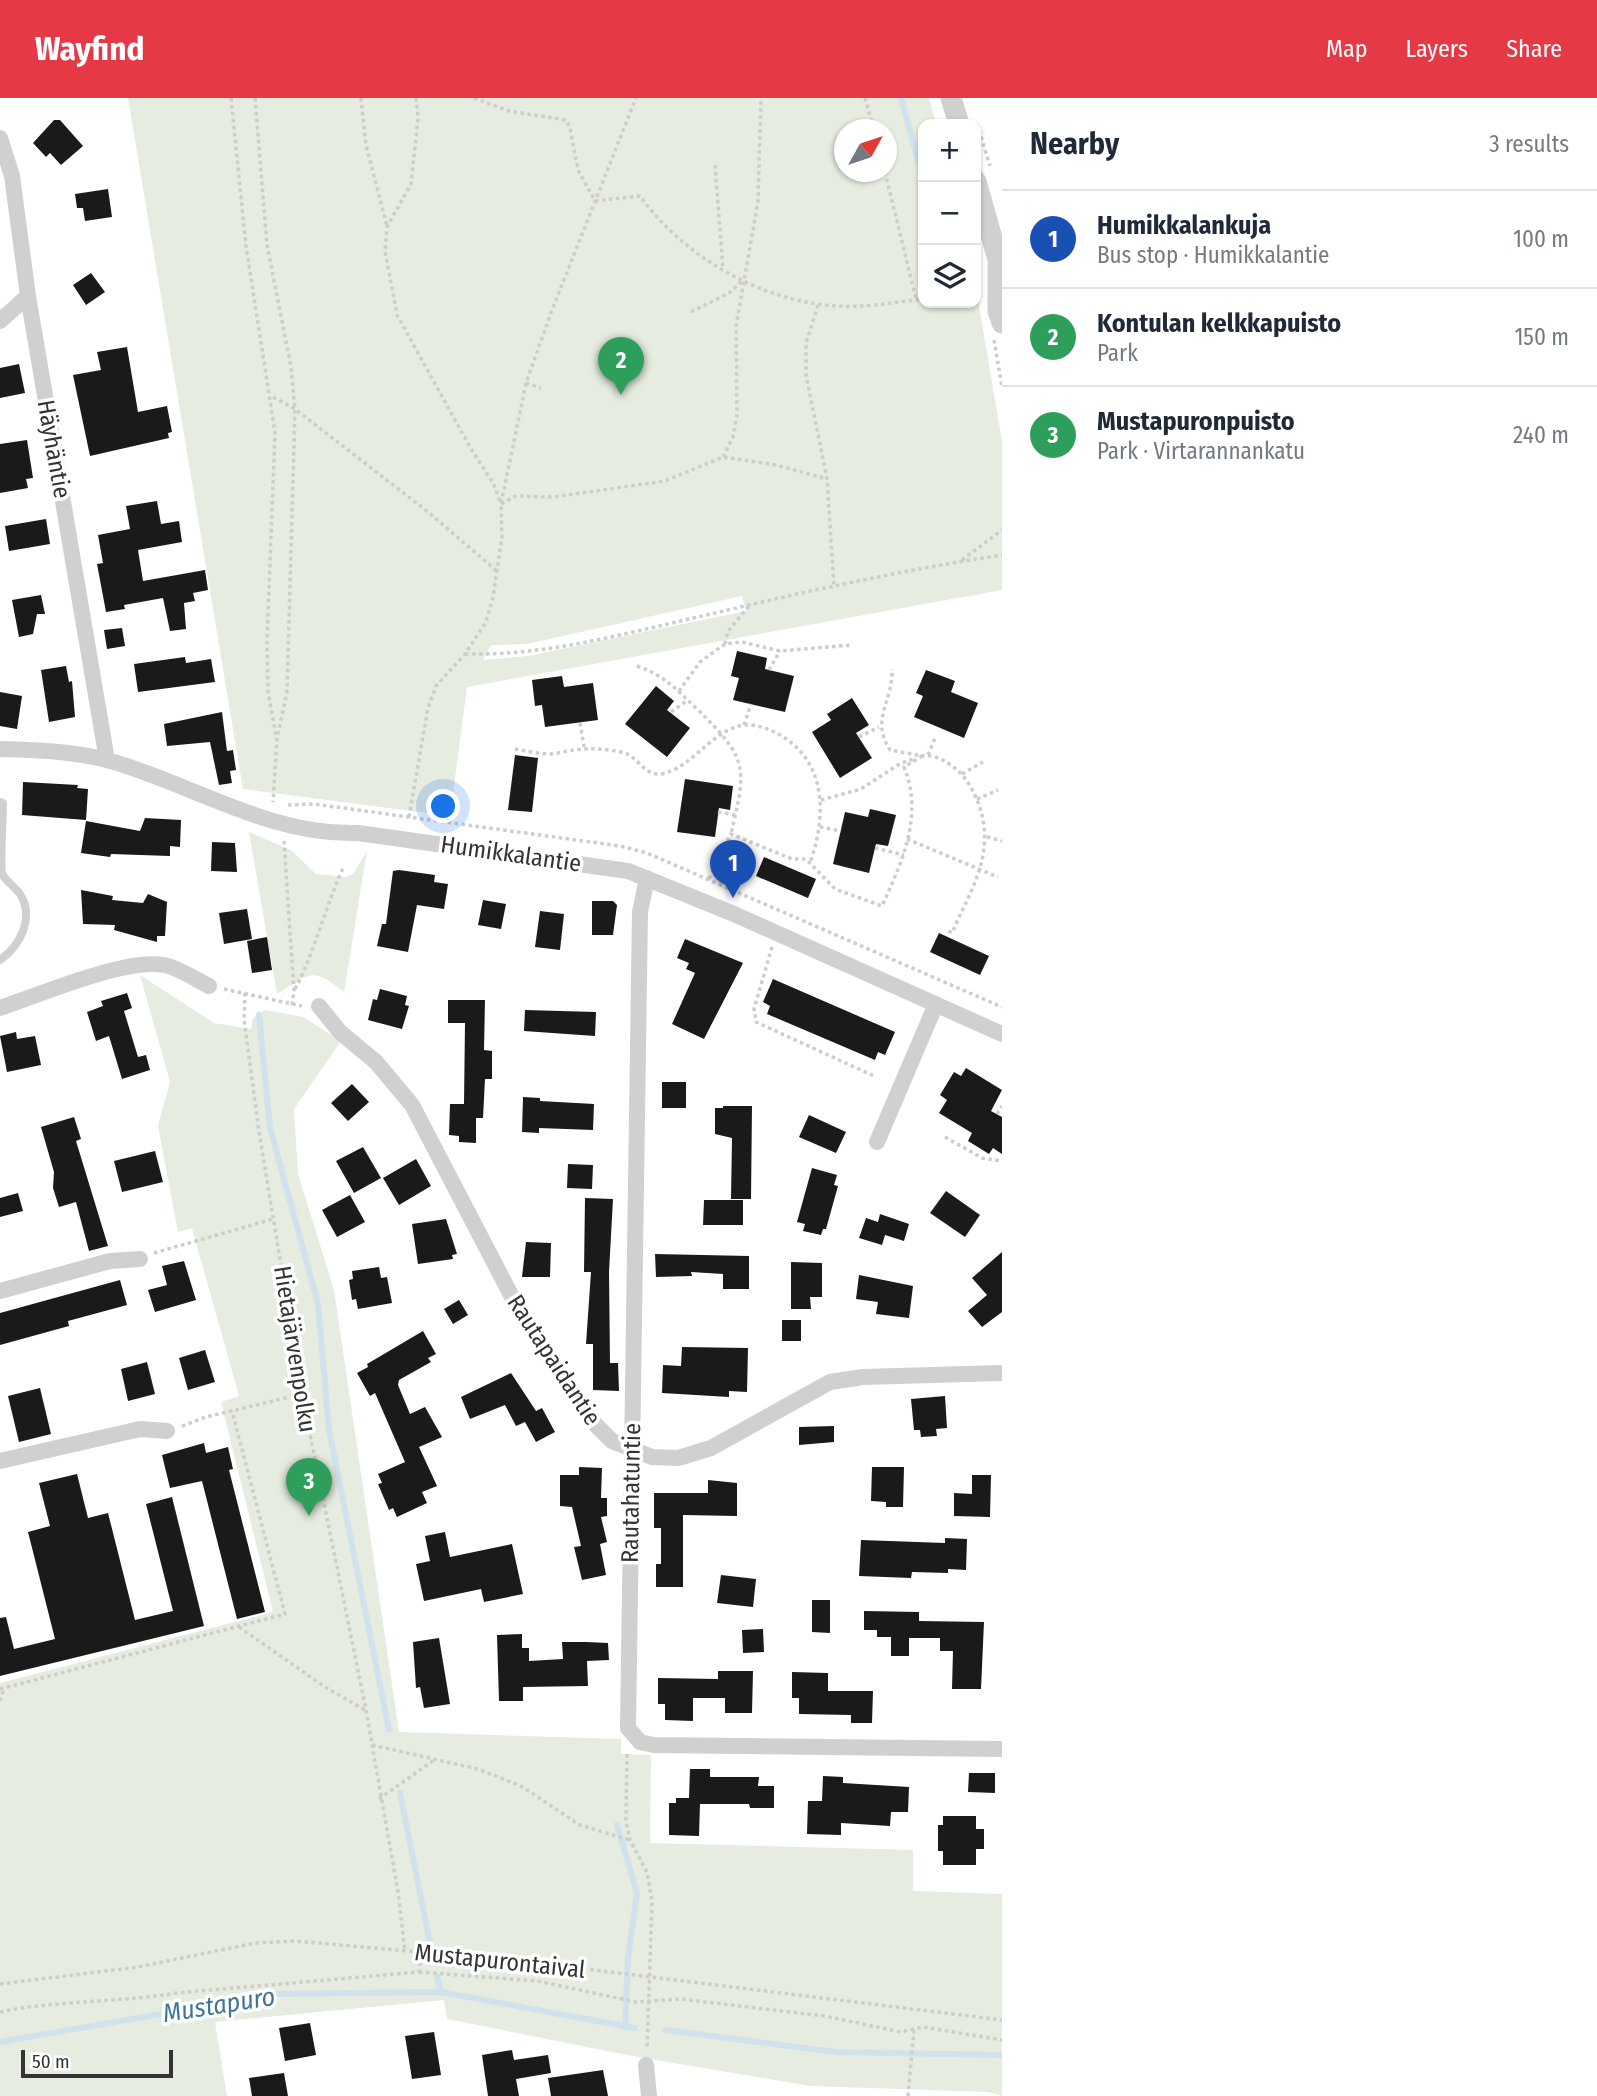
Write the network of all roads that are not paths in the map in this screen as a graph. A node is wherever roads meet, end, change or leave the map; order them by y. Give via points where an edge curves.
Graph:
1 (951, 98) edge
2 (964, 119) edge
3 (0, 138) edge
4 (984, 176) edge
5 (1000, 256) edge
6 (28, 296) junction
7 (0, 321) edge
8 (998, 331) edge
9 (0, 749) edge
10 (107, 760) junction
11 (0, 802) edge
12 (647, 878) junction
13 (0, 960) edge
14 (209, 986) road end
15 (936, 1004) junction
16 (319, 1006) road end
17 (0, 1008) edge
18 (1002, 1034) edge
19 (877, 1142) dead end
20 (140, 1259) road end
21 (0, 1291) edge
22 (1002, 1373) edge
23 (167, 1431) road end
24 (631, 1450) junction
25 (0, 1461) edge
26 (1002, 1749) edge
27 (646, 2065) road end
28 (649, 2096) edge

1 - 2 street
3 - 6 street, Häyhäntie via 12,176
4 - 5 street
5 - 8 street
6 - 7 street
6 - 10 street, Häyhäntie
9 - 10 street, Humikkalantie via 68,752
10 - 12 street, Humikkalantie via 255,816 326,834 358,833 615,868
11 - 13 lane via 2,874 24,902 25,918 22,936
12 - 15 street, Humikkalantie
12 - 24 street, Rautahatuntie via 640,912
14 - 17 street via 176,969 145,965
15 - 18 street, Humikkalantie
15 - 19 street
16 - 24 street, Rautapaidantie via 412,1105 542,1349 602,1433
20 - 21 street via 110,1261
22 - 24 street, Rautapaidantie via 844,1379 818,1387 694,1455 652,1457
23 - 25 street via 140,1429
24 - 26 street, Rautahatuntie via 628,1719 639,1742
27 - 28 street

